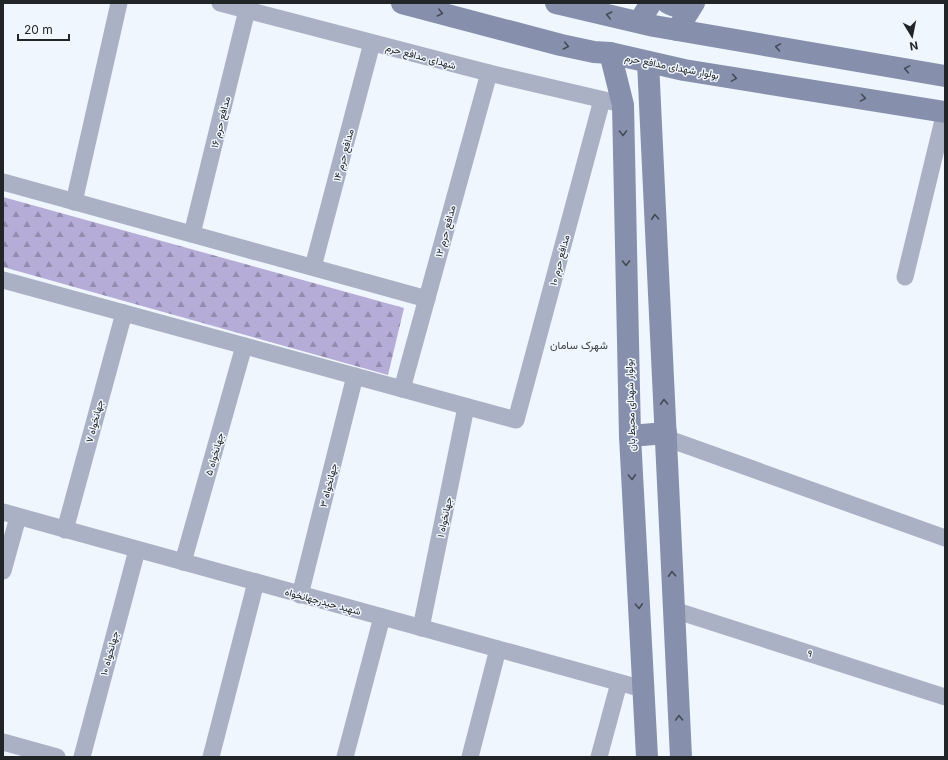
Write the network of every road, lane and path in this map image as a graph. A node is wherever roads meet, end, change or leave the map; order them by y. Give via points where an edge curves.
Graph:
1 (119, 3) edge
2 (220, 3) edge
3 (402, 3) edge
4 (556, 3) edge
5 (651, 3) edge
6 (668, 3) edge
7 (692, 3) edge
8 (248, 10) junction
9 (639, 22) junction
10 (677, 30) junction
11 (372, 43) junction
12 (610, 53) junction
13 (648, 62) junction
14 (489, 73) junction
15 (945, 76) edge
16 (612, 102) junction
17 (945, 112) edge
18 (3, 182) edge
19 (74, 202) junction
20 (192, 234) junction
21 (313, 267) junction
22 (905, 277) dead end
23 (3, 280) edge
24 (427, 298) junction
25 (124, 313) junction
26 (244, 346) junction
27 (355, 376) junction
28 (402, 389) junction
29 (466, 407) junction
30 (630, 436) junction
31 (666, 436) junction
32 (11, 515) edge
33 (65, 530) junction
34 (945, 538) edge
35 (137, 550) junction
36 (183, 562) junction
37 (3, 571) edge
38 (256, 582) junction
39 (300, 595) junction
40 (674, 610) junction
41 (382, 617) junction
42 (421, 628) junction
43 (498, 649) junction
44 (620, 683) junction
45 (643, 689) junction
46 (945, 696) edge
47 (3, 742) edge
48 (57, 757) edge
49 (82, 757) edge
50 (211, 757) edge
51 (345, 757) edge
52 (470, 757) edge
53 (599, 757) edge
54 (647, 757) edge
55 (681, 757) edge

1 - 19 street
2 - 8 street, شهدای مدافع حرم
3 -> 12 street, بولوار شهدای مدافع حرم via 561,45
9 -> 4 street
5 - 9 street
6 - 7 street via 683,7
7 - 10 street
8 - 11 street, شهدای مدافع حرم
8 - 20 street, مدافع حرم ۱۶
9 - 10 street
15 -> 10 street
11 - 14 street, شهدای مدافع حرم
11 - 21 street, مدافع حرم ۱۴
12 - 13 street, بولوار شهدای مدافع حرم
12 - 16 street, بولوار شهدای محیط بان
13 -> 17 street, بولوار شهدای مدافع حرم
31 -> 13 street
14 - 16 street, شهدای مدافع حرم
14 - 24 street, مدافع حرم ۱۲
16 - 29 street, مدافع حرم ۱۰ via 516,420
16 -> 30 street, بولوار شهدای محیط بان
17 - 22 street
18 - 19 street
19 - 20 street
20 - 21 street
21 - 24 street
23 - 25 street
24 - 28 street, مدافع حرم ۱۲
25 - 26 street
25 - 33 street, جهانخواه ۷
26 - 27 street
26 - 36 street, جهانخواه ۵
27 - 28 street
27 - 39 street, جهانخواه ۳
28 - 29 street
29 - 42 street, جهانخواه ۱
30 - 31 street
30 -> 45 street, بولوار شهدای محیط بان
31 - 34 street
40 -> 31 street
32 - 33 street, شهید حیدرجهانخواه
32 - 37 street
33 - 35 street, شهید حیدرجهانخواه
35 - 36 street, شهید حیدرجهانخواه
35 - 49 street, جهانخواه ۱۰
36 - 38 street, شهید حیدرجهانخواه
38 - 39 street, شهید حیدرجهانخواه
38 - 50 street
39 - 41 street, شهید حیدرجهانخواه
40 - 46 street, ۹
55 -> 40 street
41 - 42 street, شهید حیدرجهانخواه
41 - 51 street
42 - 43 street, شهید حیدرجهانخواه
43 - 44 street, شهید حیدرجهانخواه
43 - 52 street
44 - 45 street, شهید حیدرجهانخواه
44 - 53 street
45 - 54 street, بولوار شهدای محیط بان
47 - 48 street

